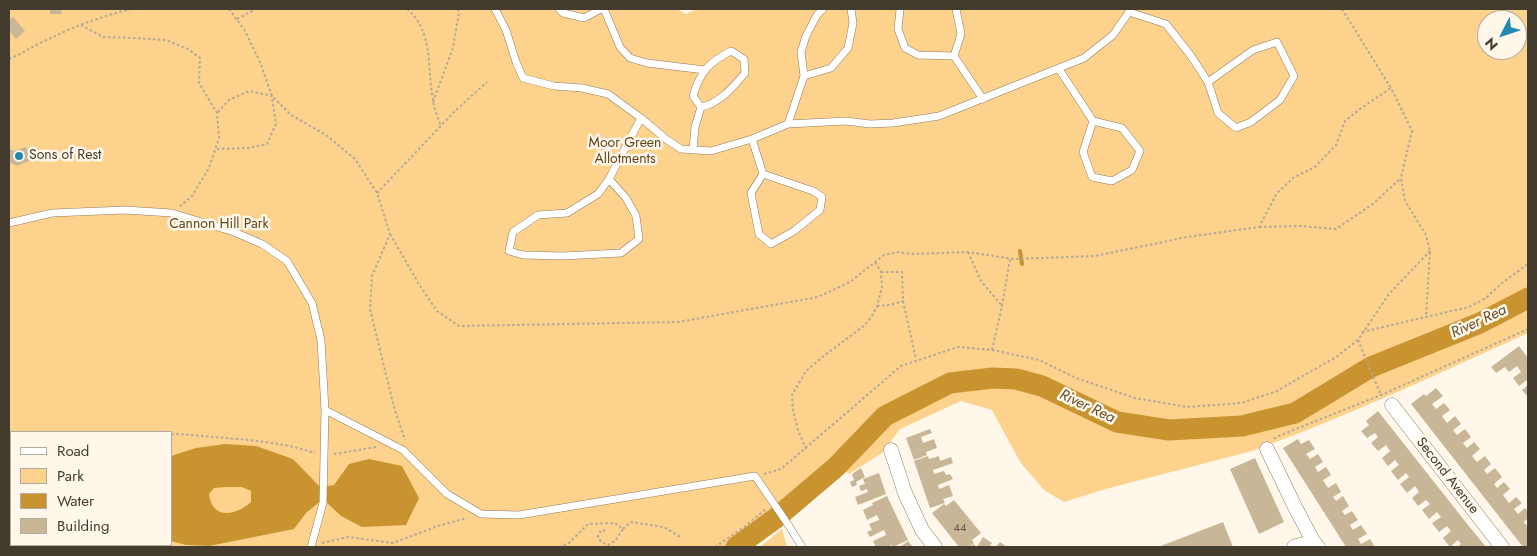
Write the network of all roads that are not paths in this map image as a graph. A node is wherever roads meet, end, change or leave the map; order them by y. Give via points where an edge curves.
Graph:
1 (495, 9) edge
2 (559, 9) edge
3 (602, 9) edge
4 (823, 9) edge
5 (851, 9) edge
6 (900, 9) edge
7 (956, 9) edge
8 (1129, 10) edge
9 (954, 56) junction
10 (1059, 69) junction
11 (705, 70) junction
12 (804, 76) junction
13 (1208, 82) junction
14 (983, 99) junction
15 (701, 107) junction
16 (641, 118) junction
17 (1093, 121) junction
18 (788, 124) junction
19 (752, 139) junction
20 (693, 150) junction
21 (763, 174) junction
22 (610, 178) junction
23 (9, 223) edge
24 (1392, 405) dead end
25 (325, 410) junction
26 (1267, 449) road end
27 (891, 450) dead end
28 (1316, 544) edge
29 (312, 546) edge
30 (802, 547) edge
31 (935, 547) edge
32 (1294, 547) edge
33 (1502, 547) edge

1 - 16 lane via 523,78 608,94
2 - 3 lane via 584,18
3 - 11 lane via 620,46 630,58
4 - 12 lane via 806,36 802,52
5 - 12 lane via 848,48 832,68
6 - 9 lane via 898,29 905,48 918,55
7 - 9 lane via 961,34
8 - 10 lane via 1113,35 1084,58
8 - 13 lane via 1166,24
9 - 14 lane
10 - 14 lane
10 - 17 lane
11 - 15 lane via 693,96
11 - 15 lane via 731,52 744,59 745,73 730,90 709,106
12 - 18 lane
13 - 13 lane via 1218,113 1236,128 1251,122 1280,100 1294,76 1277,42 1253,50
14 - 18 lane via 939,116 893,123
15 - 20 lane
16 - 20 lane via 681,149
16 - 22 lane
17 - 17 lane via 1083,152 1092,177 1112,180 1132,170 1140,151 1122,128
18 - 19 lane
19 - 20 lane via 711,151
19 - 21 lane
21 - 21 lane via 751,193 759,234 771,244 820,210 822,197
22 - 22 lane via 598,194 567,213 538,215 513,232 509,251 523,255 563,256 621,253 639,239 636,216
23 - 25 lane via 52,213 125,210 172,213 262,244 287,261 312,303 321,340
24 - 33 street, Second Avenue
25 - 29 lane via 323,503
25 - 30 lane via 403,450 447,494 481,514 518,515 755,476
26 - 28 street
27 - 31 street via 905,493 922,530
28 - 32 street

